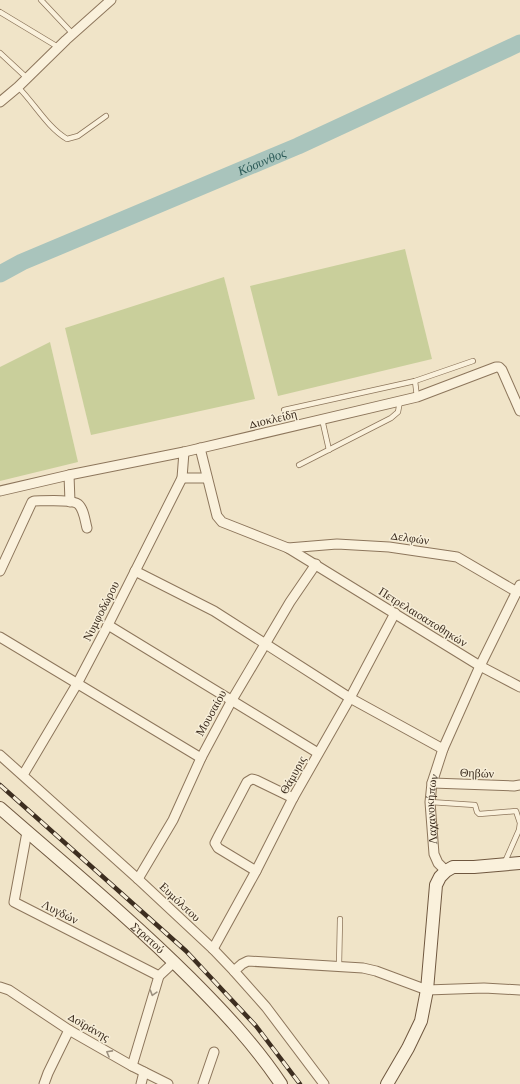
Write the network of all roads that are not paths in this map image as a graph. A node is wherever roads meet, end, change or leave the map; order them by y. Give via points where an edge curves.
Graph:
1 (41, 0) edge
2 (111, 0) edge
3 (0, 12) edge
4 (73, 34) junction
5 (58, 47) junction
6 (0, 53) edge
7 (27, 78) junction
8 (18, 87) junction
9 (0, 102) edge
10 (106, 116) dead end
11 (473, 362) dead end
12 (415, 381) junction
13 (417, 397) junction
14 (400, 401) junction
15 (284, 410) dead end
16 (520, 411) edge
17 (322, 419) junction
18 (200, 448) junction
19 (329, 450) junction
20 (184, 452) junction
21 (299, 465) dead end
22 (69, 475) junction
23 (182, 478) junction
24 (207, 478) junction
25 (0, 492) edge
26 (70, 502) junction
27 (87, 528) dead end
28 (288, 548) junction
29 (316, 564) junction
30 (0, 571) edge
31 (135, 571) junction
32 (519, 589) edge
33 (395, 613) junction
34 (108, 625) junction
35 (0, 637) edge
36 (265, 643) junction
37 (480, 666) junction
38 (77, 684) junction
39 (520, 687) edge
40 (350, 698) junction
41 (232, 700) junction
42 (443, 749) junction
43 (318, 753) junction
44 (0, 755) edge
45 (201, 758) junction
46 (23, 775) junction
47 (432, 783) junction
48 (520, 785) edge
49 (293, 798) junction
50 (430, 802) junction
51 (0, 808) edge
52 (27, 832) junction
53 (520, 863) edge
54 (504, 864) junction
55 (256, 871) junction
56 (446, 871) junction
57 (138, 879) junction
58 (340, 919) dead end
59 (213, 949) junction
60 (174, 962) junction
61 (339, 966) junction
62 (234, 971) junction
63 (159, 976) junction
64 (0, 987) edge
65 (427, 990) junction
66 (520, 990) edge
67 (68, 1030) junction
68 (214, 1052) dead end
69 (132, 1066) junction
70 (144, 1072) junction
71 (44, 1084) edge
72 (141, 1084) edge
73 (168, 1084) edge
74 (203, 1084) edge
75 (281, 1084) edge
76 (324, 1084) edge
77 (388, 1084) edge

1 - 4 lane
2 - 4 street
3 - 5 lane
4 - 5 street
5 - 7 street
6 - 7 lane
7 - 8 street
8 - 9 street
8 - 10 lane via 58,134 67,140 78,136
11 - 12 lane
12 - 13 lane
12 - 15 lane
13 - 14 street, Διοκλείδη
13 - 16 street, Διοκλείδη via 499,367
14 - 17 street, Διοκλείδη
14 - 19 lane via 398,412 391,418
17 - 18 street, Διοκλείδη
17 - 19 lane
18 - 20 street, Διοκλείδη
18 - 24 street, Πετρελαιοαποθηκών
19 - 21 lane
20 - 22 street, Διοκλείδη
20 - 23 street, Νυμφοδώρου
22 - 25 street, Διοκλείδη
22 - 26 street
23 - 24 street
23 - 31 street, Νυμφοδώρου
24 - 28 street, Πετρελαιοαποθηκών via 217,516 222,522
26 - 27 street via 79,505
26 - 30 street via 34,500
28 - 29 street, Πετρελαιοαποθηκών
28 - 32 street, Δελφών via 337,544 389,546 458,557
29 - 33 street, Πετρελαιοαποθηκών
29 - 36 street, Μουσαίου
31 - 34 street, Νυμφοδώρου
31 - 36 street via 214,611
32 - 37 street, Λαχανοκήπων
33 - 37 street, Πετρελαιοαποθηκών
33 - 40 street, Θάμυρις
34 - 38 street, Νυμφοδώρου
34 - 41 street
35 - 38 street
36 - 40 street
36 - 41 street, Μουσαίου
37 - 39 street, Πετρελαιοαποθηκών
37 - 42 street, Λαχανοκήπων
38 - 45 street
38 - 46 street, Νυμφοδώρου
40 - 42 street
40 - 43 street, Θάμυρις
41 - 43 street
41 - 45 street, Μουσαίου
42 - 47 street, Λαχανοκήπων
43 - 49 street, Θάμυρις
44 - 46 street, Ευμόλπου
45 - 57 street, Μουσαίου via 173,820
46 - 57 street, Ευμόλπου
47 - 48 street, Θηβών
47 - 50 street, Λαχανοκήπων
49 - 55 street, Θάμυρις
49 - 55 street via 252,779 247,782 218,837 215,843 218,848
50 - 54 lane via 475,805 479,814 516,811 520,823 519,830
50 - 56 street, Λαχανοκήπων via 434,854
51 - 52 main road, Στρατού
52 - 60 main road, Στρατού via 116,908
52 - 63 street, Λυγδών via 14,902
53 - 54 main road
54 - 56 main road via 453,867
55 - 59 street, Θάμυρις
56 - 65 main road via 436,885
57 - 59 street, Ευμόλπου
58 - 61 lane
59 - 62 street, Ευμόλπου
60 - 63 street
60 - 75 main road, Στρατού via 247,1039
61 - 62 street via 248,961
61 - 65 street via 376,971
62 - 76 street, Ευμόλπου via 266,1007
63 -> 69 street
64 - 67 street, Δοϊράνης via 9,990
65 - 66 street
65 - 77 main road via 421,1021
69 -> 67 street, Δοϊράνης
67 - 71 street
68 - 74 street
69 - 70 street, Δοϊράνης
70 - 72 street
70 - 73 street, Δοϊράνης

